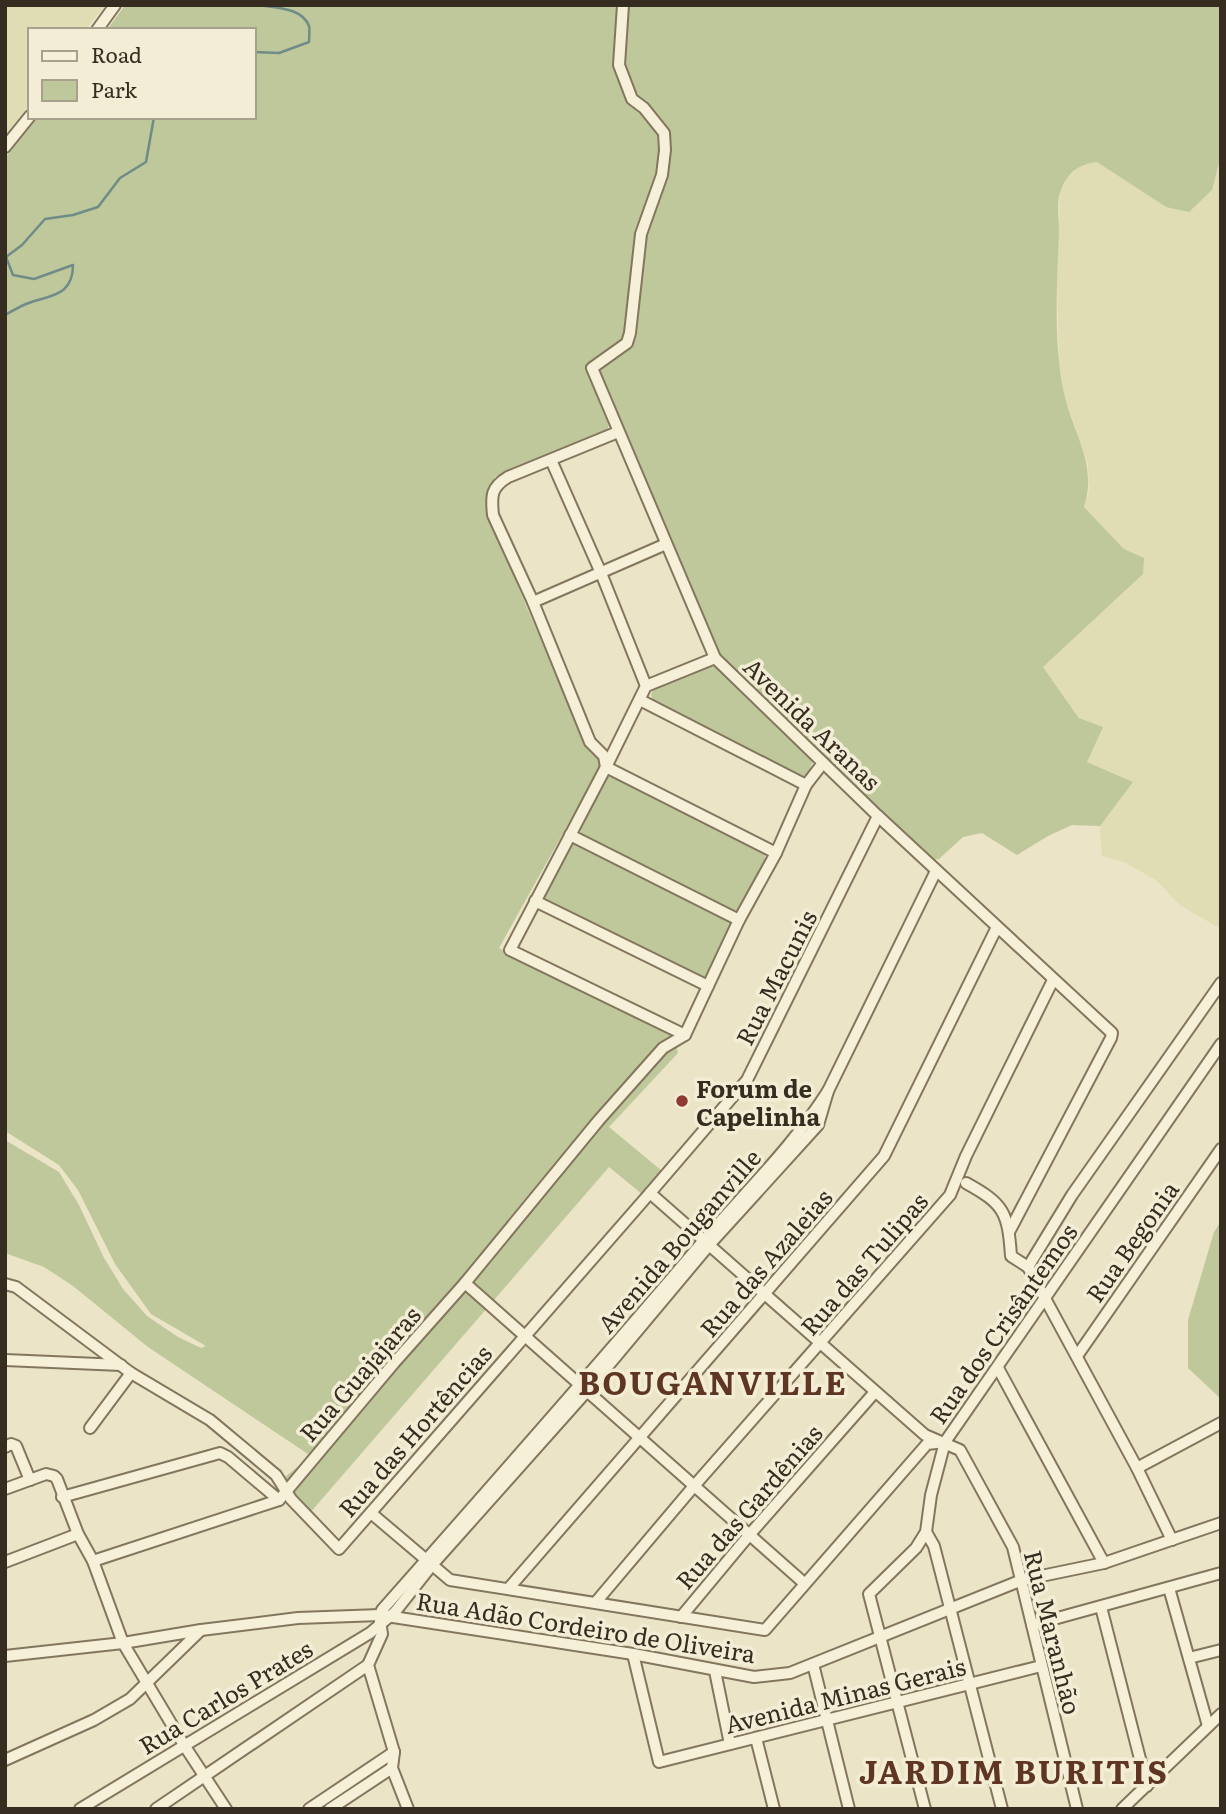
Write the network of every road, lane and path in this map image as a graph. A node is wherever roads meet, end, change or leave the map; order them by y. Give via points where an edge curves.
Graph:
1 (115, 5) edge
2 (622, 5) edge
3 (98, 28) edge
4 (28, 118) edge
5 (5, 147) edge
6 (618, 432) junction
7 (551, 460) junction
8 (666, 544) junction
9 (601, 573) junction
10 (533, 602) junction
11 (715, 658) junction
12 (646, 686) junction
13 (640, 700) junction
14 (823, 763) junction
15 (606, 767) junction
16 (806, 785) junction
17 (878, 816) junction
18 (570, 835) junction
19 (776, 853) junction
20 (936, 871) junction
21 (535, 901) junction
22 (740, 920) junction
23 (997, 927) junction
24 (1053, 980) junction
25 (1221, 983) edge
26 (708, 986) junction
27 (685, 1035) junction
28 (1221, 1044) edge
29 (1221, 1149) edge
30 (966, 1183) dead end
31 (650, 1194) junction
32 (1009, 1232) junction
33 (707, 1242) junction
34 (1028, 1267) junction
35 (465, 1283) junction
36 (5, 1284) edge
37 (766, 1293) junction
38 (1045, 1298) junction
39 (525, 1335) junction
40 (821, 1343) junction
41 (1077, 1356) junction
42 (5, 1360) edge
43 (121, 1365) junction
44 (998, 1368) junction
45 (131, 1373) junction
46 (584, 1388) junction
47 (875, 1392) junction
48 (1221, 1423) edge
49 (90, 1428) dead end
50 (641, 1438) junction
51 (945, 1442) junction
52 (5, 1447) edge
53 (1137, 1468) junction
54 (30, 1480) junction
55 (694, 1486) junction
56 (5, 1489) edge
57 (282, 1496) junction
58 (62, 1497) junction
59 (371, 1513) junction
60 (1221, 1523) edge
61 (926, 1532) junction
62 (78, 1534) junction
63 (750, 1534) junction
64 (1172, 1540) junction
65 (93, 1561) junction
66 (5, 1562) edge
67 (429, 1562) junction
68 (1104, 1563) junction
69 (1221, 1573) edge
70 (1022, 1580) junction
71 (804, 1583) junction
72 (509, 1588) junction
73 (1169, 1588) junction
74 (596, 1602) junction
75 (1101, 1607) junction
76 (950, 1609) junction
77 (681, 1617) junction
78 (383, 1619) junction
79 (1032, 1625) junction
80 (201, 1630) junction
81 (881, 1637) junction
82 (123, 1643) junction
83 (1221, 1650) edge
84 (633, 1654) junction
85 (5, 1656) edge
86 (1189, 1658) junction
87 (813, 1664) junction
88 (368, 1665) junction
89 (1041, 1666) junction
90 (715, 1671) junction
91 (147, 1683) junction
92 (970, 1684) junction
93 (899, 1702) junction
94 (1221, 1714) edge
95 (827, 1720) junction
96 (1208, 1726) junction
97 (756, 1738) junction
98 (730, 1744) junction
99 (184, 1745) junction
100 (394, 1752) junction
101 (5, 1760) edge
102 (392, 1768) junction
103 (205, 1776) junction
104 (1147, 1786) junction
105 (80, 1809) edge
106 (156, 1809) edge
107 (226, 1809) edge
108 (309, 1809) edge
109 (330, 1809) edge
110 (408, 1809) edge
111 (774, 1809) edge
112 (849, 1809) edge
113 (925, 1809) edge
114 (1002, 1809) edge
115 (1077, 1809) edge
116 (1122, 1809) edge

1 - 3 street
2 - 6 street, Avenida Aranas via 619,65 632,99 664,133 665,166 640,234 627,343 592,368
4 - 5 street
6 - 7 street
6 - 8 street, Avenida Aranas
7 - 9 street
7 - 10 street via 497,484 491,500
8 - 9 street
8 - 11 street, Avenida Aranas
9 - 10 street
9 - 12 street
10 - 15 street via 590,743 604,756
11 - 12 street
11 - 14 street, Avenida Aranas
12 - 13 street
13 - 15 street
13 - 16 street
14 - 16 street
14 - 17 street, Avenida Aranas
15 - 18 street
15 - 19 street
16 - 19 street
17 - 20 street, Avenida Aranas
17 - 31 street, Rua Macunis via 747,1080
18 - 21 street
18 - 22 street
19 - 22 street
20 - 23 street, Avenida Aranas
20 - 33 street, Avenida Bouganville via 828,1091 818,1125
21 - 26 street
21 - 27 street via 510,950
22 - 26 street
23 - 24 street, Avenida Aranas
23 - 37 street, Rua das Azaleias via 884,1156
24 - 32 street, Avenida Aranas via 1112,1033
24 - 40 street, Rua das Tulipas via 950,1195
25 - 34 street via 1072,1195
26 - 27 street
27 - 35 street, Rua Guajajaras via 663,1048 599,1120
28 - 38 street, Rua dos Crisântemos
29 - 41 street, Rua Begonia
30 - 32 street via 993,1198
31 - 33 street, Rua Maranhão
31 - 39 street, Rua Macunis
32 - 34 street via 1010,1256
33 - 37 street, Rua Maranhão
33 - 46 street, Avenida Bouganville
34 - 38 street
35 - 39 street
35 - 57 street, Rua Guajajaras
36 - 43 street via 16,1287
37 - 40 street, Rua Maranhão
37 - 50 street, Rua das Azaleias
38 - 41 street
38 - 44 street, Rua dos Crisântemos
39 - 46 street
39 - 59 street, Rua das Hortências
40 - 47 street, Rua Maranhão
40 - 55 street, Rua das Tulipas
41 - 53 street
42 - 43 street
43 - 45 street
44 - 51 street, Rua dos Crisântemos
44 - 68 street
45 - 49 street
45 - 57 street via 210,1420 276,1475
46 - 50 street
46 - 67 street, Avenida Bouganville
47 - 51 street, Rua Maranhão via 925,1435
47 - 63 street, Rua das Gardênias
48 - 53 street
50 - 55 street
50 - 72 street, Rua das Azaleias
51 - 61 street
51 - 70 street, Rua Maranhão via 960,1450 1013,1547
51 - 71 street, Rua dos Crisântemos via 927,1444
52 - 54 street via 16,1446
53 - 64 street
54 - 56 street
54 - 58 street via 54,1476
55 - 63 street
55 - 74 street, Rua das Tulipas
57 - 58 street via 220,1453
57 - 59 street, Rua das Hortências via 339,1549
57 - 65 street
58 - 62 street
59 - 67 street, Rua dos Crisântemos
60 - 64 street, Rua Adão Cordeiro de Oliveira
61 - 76 street
61 - 81 street via 869,1594
62 - 65 street
62 - 66 street
63 - 71 street
63 - 77 street, Rua das Gardênias
64 - 68 street, Rua Adão Cordeiro de Oliveira
65 - 82 street
67 - 72 street, Rua dos Crisântemos via 450,1580
67 - 78 street, Avenida Bouganville via 382,1610
68 - 70 street, Rua Adão Cordeiro de Oliveira
69 - 73 street
70 - 76 street, Rua Adão Cordeiro de Oliveira
70 - 79 street, Rua Maranhão
71 - 77 street, Rua dos Crisântemos via 765,1630
72 - 74 street, Rua dos Crisântemos
73 - 75 street
73 - 86 street
74 - 77 street, Rua dos Crisântemos
75 - 79 street
75 - 104 street
76 - 81 street, Rua Adão Cordeiro de Oliveira
76 - 92 street
78 - 80 street, Rua Adão Cordeiro de Oliveira via 298,1618
78 - 84 street, Rua Adão Cordeiro de Oliveira
78 - 88 street via 382,1634
78 - 99 street, Rua Carlos Prates via 370,1633
79 - 89 street, Rua Maranhão
80 - 82 street, Rua Adão Cordeiro de Oliveira
80 - 91 street
81 - 87 street, Rua Adão Cordeiro de Oliveira
81 - 93 street
82 - 85 street, Rua Adão Cordeiro de Oliveira
82 - 91 street
83 - 86 street
84 - 90 street, Rua Adão Cordeiro de Oliveira
84 - 98 street, Avenida Minas Gerais via 659,1762
86 - 96 street
87 - 90 street, Rua Adão Cordeiro de Oliveira via 790,1674 754,1677
87 - 95 street
88 - 100 street
88 - 103 street
89 - 92 street, Avenida Minas Gerais
89 - 115 street, Rua Maranhão
90 - 98 street
91 - 99 street
91 - 101 street via 94,1720
92 - 93 street, Avenida Minas Gerais
92 - 114 street
93 - 95 street, Avenida Minas Gerais
93 - 113 street
94 - 96 street
95 - 97 street, Avenida Minas Gerais
95 - 112 street
96 - 104 street
97 - 98 street, Avenida Minas Gerais
97 - 111 street
99 - 103 street
99 - 105 street, Rua Carlos Prates
100 - 102 street
100 - 108 street
102 - 109 street
102 - 110 street
103 - 106 street
103 - 107 street
104 - 116 street

